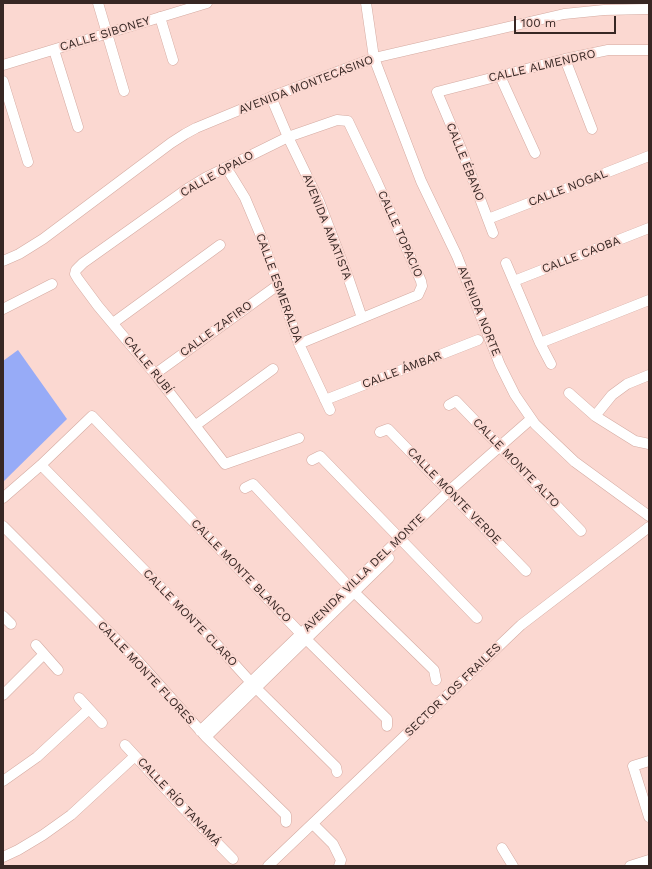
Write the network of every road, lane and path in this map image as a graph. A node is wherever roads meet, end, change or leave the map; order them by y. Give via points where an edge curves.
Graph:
1 (91, 3) edge
2 (98, 3) edge
3 (207, 3) edge
4 (366, 3) edge
5 (649, 9) edge
6 (160, 17) junction
7 (104, 34) junction
8 (54, 50) junction
9 (649, 50) edge
10 (374, 58) junction
11 (565, 59) junction
12 (173, 60) dead end
13 (3, 66) edge
14 (500, 76) junction
15 (3, 81) edge
16 (124, 91) dead end
17 (437, 92) joint
18 (271, 97) junction
19 (348, 121) joint
20 (78, 127) dead end
21 (592, 129) dead end
22 (288, 138) junction
23 (535, 153) dead end
24 (649, 156) edge
25 (28, 162) dead end
26 (226, 167) junction
27 (488, 219) junction
28 (649, 228) edge
29 (493, 233) dead end
30 (220, 245) dead end
31 (3, 261) edge
32 (506, 263) dead end
33 (79, 267) joint
34 (514, 281) junction
35 (52, 284) dead end
36 (278, 286) junction
37 (649, 300) edge
38 (3, 309) edge
39 (362, 318) junction
40 (113, 323) junction
41 (478, 340) dead end
42 (540, 343) junction
43 (299, 344) junction
44 (551, 364) dead end
45 (273, 369) dead end
46 (155, 374) junction
47 (649, 375) edge
48 (569, 393) dead end
49 (325, 400) junction
50 (449, 405) dead end
51 (330, 410) dead end
52 (595, 416) junction
53 (533, 422) junction
54 (196, 425) junction
55 (380, 432) dead end
56 (299, 438) dead end
57 (649, 444) edge
58 (501, 448) junction
59 (312, 460) dead end
60 (41, 465) junction
61 (245, 488) dead end
62 (451, 493) junction
63 (3, 498) edge
64 (649, 516) edge
65 (3, 526) edge
66 (649, 527) edge
67 (580, 531) dead end
68 (402, 540) junction
69 (526, 570) dead end
70 (352, 590) junction
71 (3, 616) edge
72 (477, 618) dead end
73 (11, 624) dead end
74 (303, 637) junction
75 (36, 645) dead end
76 (44, 654) junction
77 (58, 670) dead end
78 (436, 680) dead end
79 (253, 685) junction
80 (3, 695) edge
81 (79, 698) dead end
82 (89, 709) junction
83 (102, 723) dead end
84 (387, 726) dead end
85 (203, 734) junction
86 (125, 745) dead end
87 (135, 756) junction
88 (649, 761) edge
89 (337, 772) dead end
90 (3, 781) edge
91 (649, 817) edge
92 (286, 822) dead end
93 (313, 824) junction
94 (502, 848) dead end
95 (3, 857) edge
96 (233, 859) dead end
97 (649, 860) edge
98 (268, 866) edge
99 (339, 866) edge
100 (513, 866) edge
101 (630, 866) edge

1 - 7 street
2 - 7 street
3 - 6 street, CALLE SIBONEY
4 - 10 street, AVENIDA NORTE
5 - 10 street, AVENIDA MONTECASINO via 564,14
6 - 7 street, CALLE SIBONEY
6 - 12 street
7 - 8 street, CALLE SIBONEY
7 - 16 street
8 - 13 street, CALLE SIBONEY
8 - 20 street
9 - 11 street, CALLE ALMENDRO via 608,50
10 - 18 street, AVENIDA MONTECASINO
10 - 53 street, AVENIDA NORTE via 421,182 457,256 506,377
11 - 14 street, CALLE ALMENDRO
11 - 21 street
14 - 17 street, CALLE ALMENDRO
14 - 23 street
15 - 25 street
17 - 27 street, CALLE ÉBANO
18 - 22 street, AVENIDA AMATISTA
18 - 31 street, AVENIDA MONTECASINO via 185,134 43,239
19 - 22 street, CALLE ÓPALO via 337,120
19 - 39 street, CALLE TOPACIO via 422,284 418,295
22 - 26 street, CALLE ÓPALO
22 - 39 street, AVENIDA AMATISTA via 319,201
24 - 27 street, CALLE NOGAL
26 - 33 street, CALLE ÓPALO via 187,189
26 - 36 street, CALLE ESMERALDA via 245,198
27 - 29 street, CALLE ÉBANO
28 - 34 street, CALLE CAOBA
30 - 40 street
32 - 34 street
33 - 40 street, CALLE RUBÍ via 75,274 78,279
34 - 42 street
35 - 38 street
36 - 43 street, CALLE ESMERALDA
36 - 46 street, CALLE ZAFIRO
37 - 42 street
39 - 43 street, CALLE TOPACIO
40 - 46 street, CALLE RUBÍ
41 - 49 street, CALLE ÁMBAR
42 - 44 street
43 - 49 street, CALLE ESMERALDA
45 - 54 street
46 - 54 street, CALLE RUBÍ
47 - 52 street via 627,384 612,395
48 - 52 street
49 - 51 street, CALLE ESMERALDA
50 - 58 street, CALLE MONTE ALTO via 456,401
52 - 57 street via 635,441
53 - 58 street, AVENIDA VILLA DEL MONTE
53 - 64 street, AVENIDA NORTE via 575,462
54 - 56 street, CALLE RUBÍ via 225,464
55 - 62 street, CALLE MONTE VERDE via 388,428
58 - 62 street, AVENIDA VILLA DEL MONTE
58 - 67 street, CALLE MONTE ALTO
59 - 68 street via 320,456
60 - 63 street
60 - 74 street, CALLE MONTE BLANCO via 92,416
60 - 79 street, CALLE MONTE CLARO via 210,637
61 - 70 street via 253,484
62 - 68 street, AVENIDA VILLA DEL MONTE
62 - 69 street, CALLE MONTE VERDE
65 - 85 street, CALLE MONTE FLORES via 138,662
66 - 93 street, SECTOR LOS FRAILES via 520,625
68 - 70 street, AVENIDA VILLA DEL MONTE
68 - 72 street
70 - 74 street, AVENIDA VILLA DEL MONTE
70 - 78 street via 434,670
71 - 73 street
74 - 79 street, AVENIDA VILLA DEL MONTE
74 - 84 street, CALLE MONTE BLANCO via 387,719
75 - 76 street
76 - 77 street
76 - 80 street
79 - 85 street, AVENIDA VILLA DEL MONTE
79 - 89 street, CALLE MONTE CLARO via 336,767
81 - 82 street
82 - 83 street
82 - 90 street via 37,757
85 - 92 street, CALLE MONTE FLORES via 286,815
86 - 87 street, CALLE RÍO TANAMÁ
87 - 95 street via 71,815 43,835
87 - 96 street, CALLE RÍO TANAMÁ
88 - 91 street via 633,766
93 - 98 street, SECTOR LOS FRAILES
93 - 99 street via 333,844 341,860
94 - 100 street
97 - 101 street

